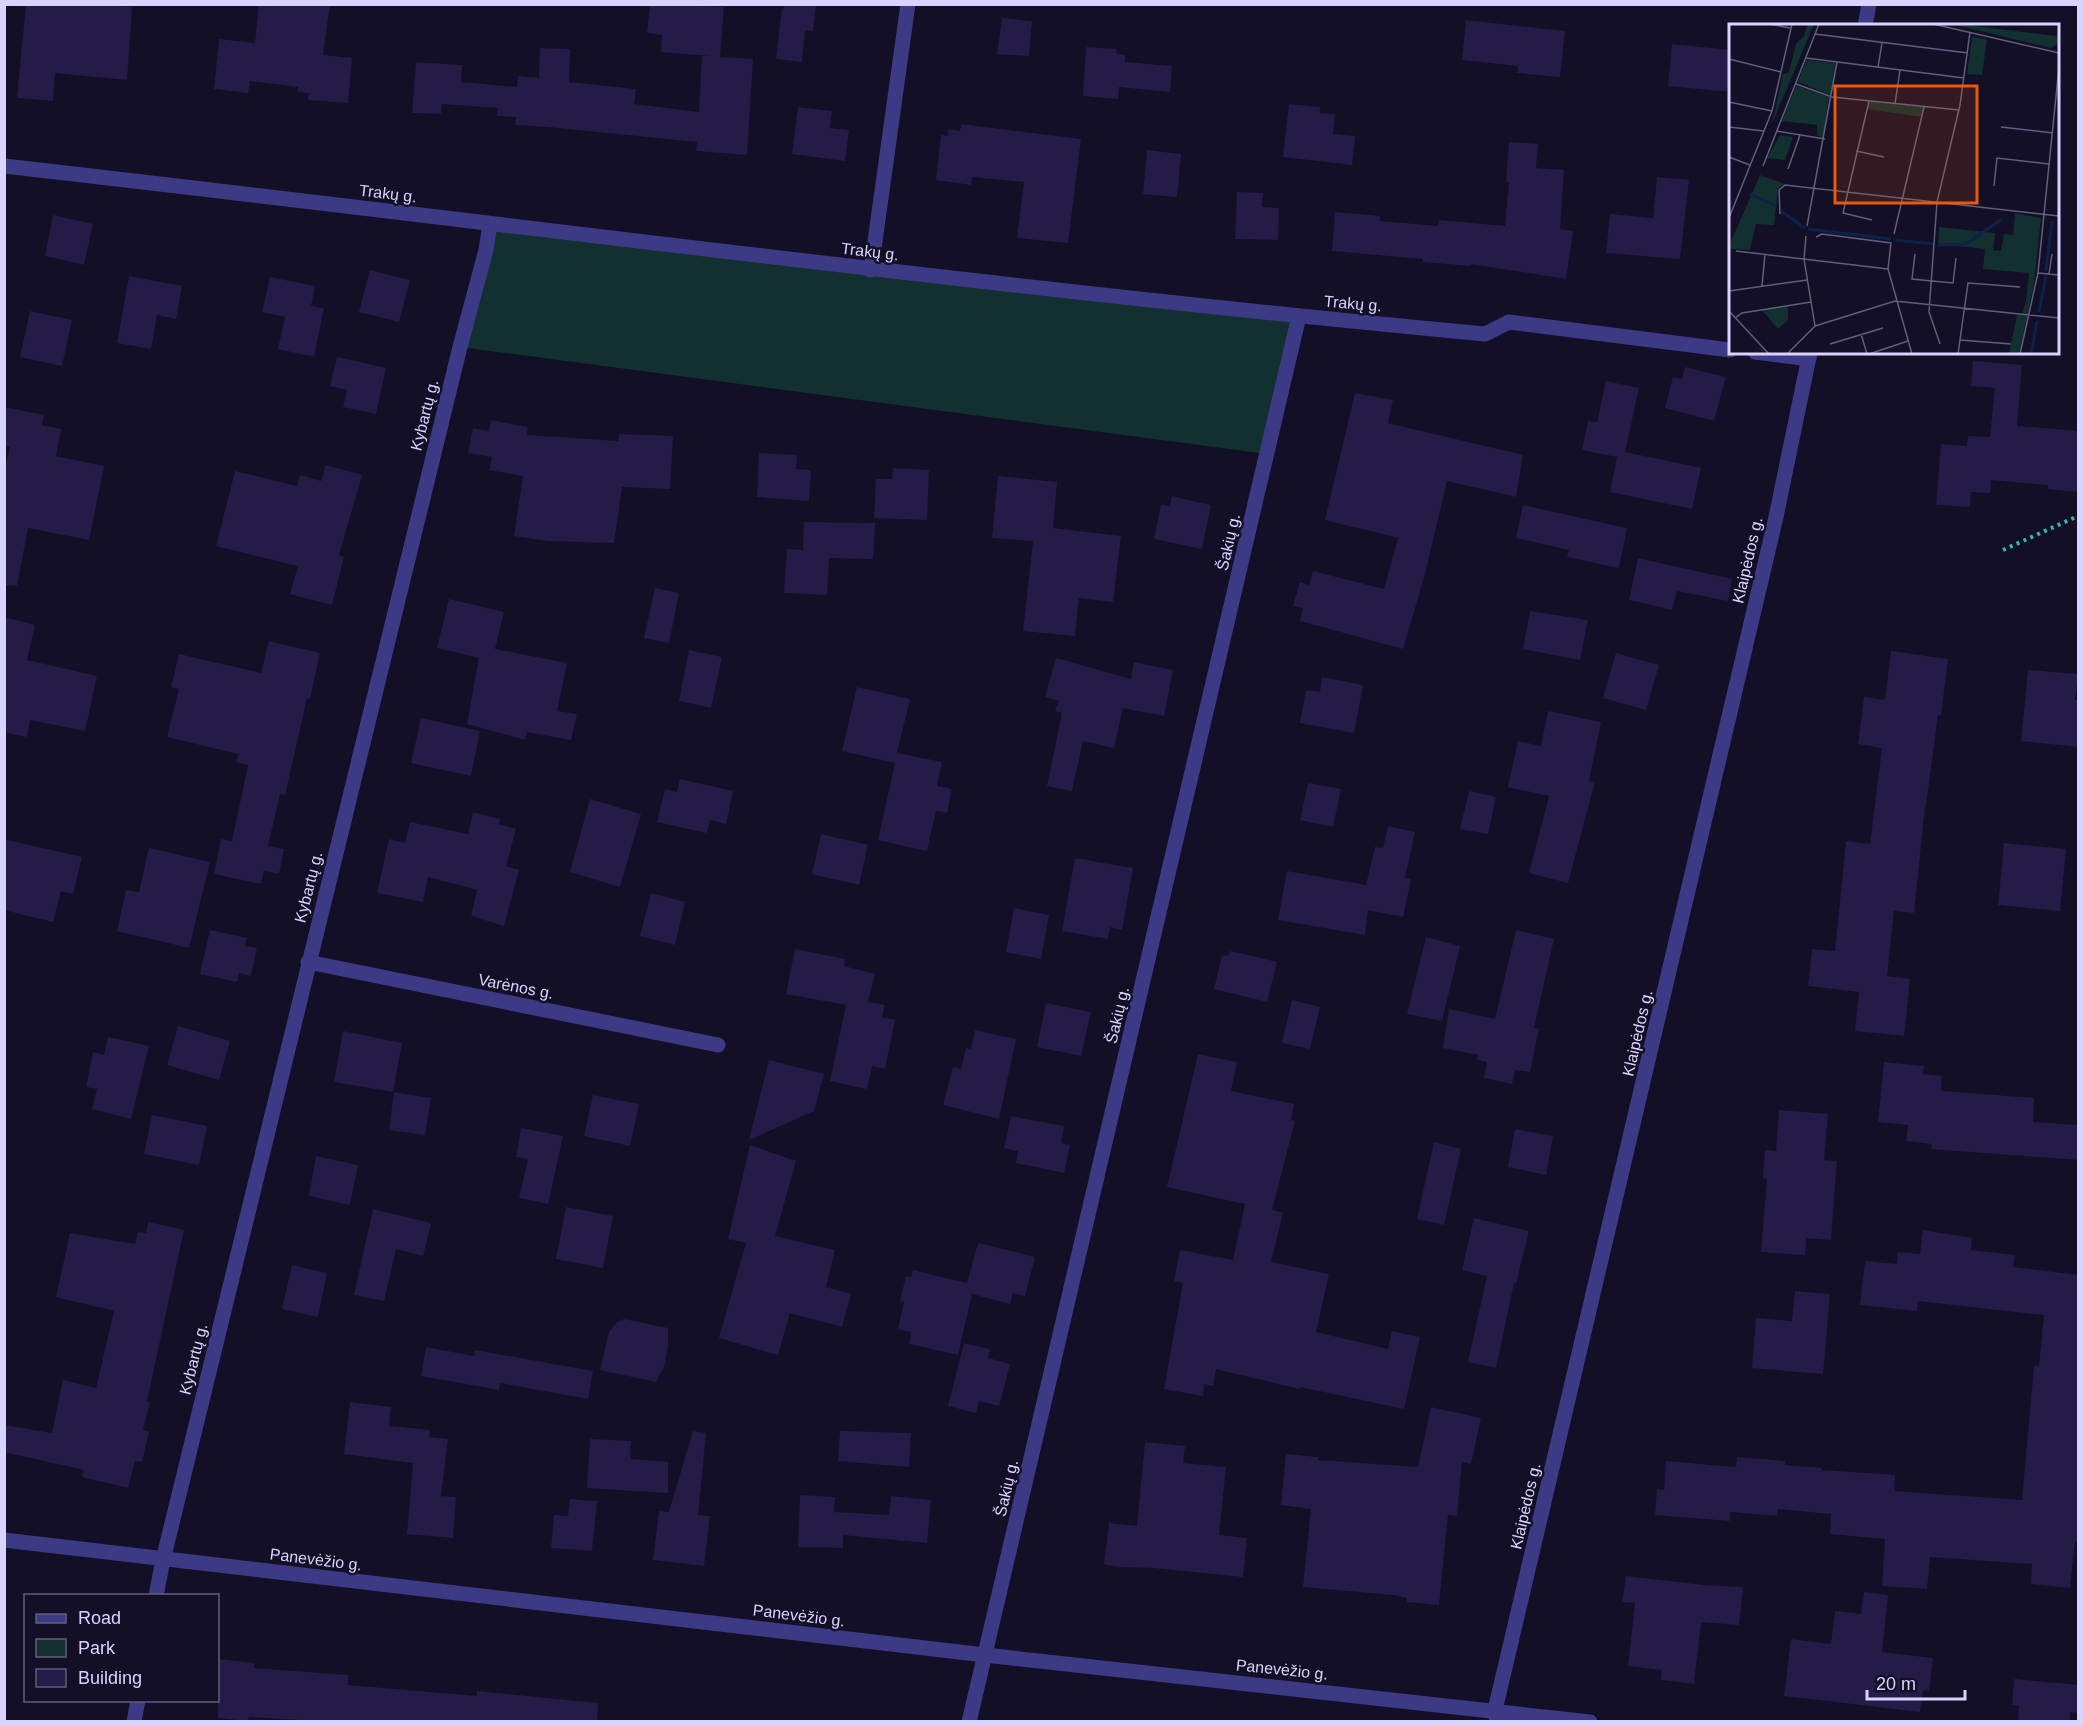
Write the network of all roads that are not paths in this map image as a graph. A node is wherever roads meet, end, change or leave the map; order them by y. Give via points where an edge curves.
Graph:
1 (908, 4) edge
2 (1869, 4) edge
3 (1865, 24) edge
4 (4, 166) edge
5 (490, 224) junction
6 (871, 270) junction
7 (1299, 316) junction
8 (1729, 350) edge
9 (1782, 354) edge
10 (1810, 356) edge
11 (308, 962) junction
12 (718, 1045) dead end
13 (4, 1540) edge
14 (162, 1560) junction
15 (156, 1594) edge
16 (985, 1655) junction
17 (138, 1702) edge
18 (1496, 1716) edge
19 (134, 1722) edge
20 (969, 1722) edge
21 (1590, 1722) edge

1 - 6 street
2 - 3 street
4 - 5 street, Trakų g.
5 - 6 street, Trakų g.
5 - 11 street, Kybartų g.
6 - 7 street, Trakų g.
7 - 8 street, Trakų g. via 1485,334 1509,322
7 - 16 street, Šakių g.
9 - 10 street
10 - 18 street, Klaipėdos g.
11 - 12 street, Varėnos g.
11 - 14 street, Kybartų g.
13 - 14 street, Panevėžio g.
14 - 15 street, Kybartų g.
14 - 16 street, Panevėžio g.
16 - 18 street, Panevėžio g.
16 - 20 street, Šakių g.
17 - 19 street
18 - 21 street, Panevėžio g.

